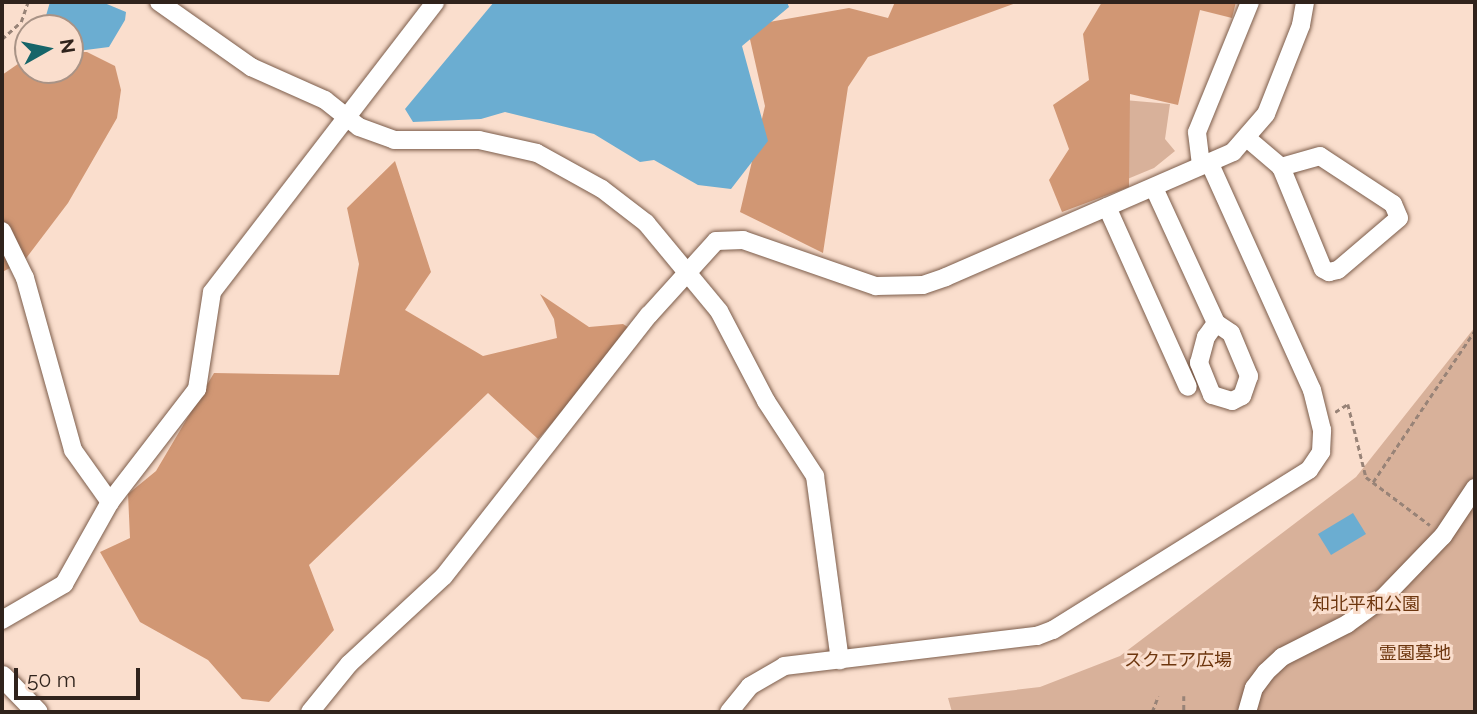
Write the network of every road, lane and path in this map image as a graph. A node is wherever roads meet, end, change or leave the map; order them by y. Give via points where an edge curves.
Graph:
1 (28, 2) edge
2 (159, 2) edge
3 (435, 2) edge
4 (1250, 2) edge
5 (1305, 2) edge
6 (2, 39) edge
7 (345, 118) junction
8 (1248, 139) junction
9 (1205, 164) junction
10 (1281, 167) junction
11 (1154, 188) junction
12 (1107, 207) junction
13 (2, 231) edge
14 (689, 271) junction
15 (1216, 323) dead end
16 (1475, 330) edge
17 (1188, 387) dead end
18 (1320, 422) junction
19 (1373, 482) junction
20 (1475, 488) edge
21 (110, 502) junction
22 (1444, 535) junction
23 (2, 620) edge
24 (840, 660) junction
25 (2, 676) edge
26 (1158, 696) dead end
27 (1184, 696) dead end
28 (37, 712) edge
29 (310, 712) edge
30 (729, 712) edge
31 (1152, 712) edge
32 (1184, 712) edge
33 (1247, 712) edge

1 - 6 path via 21,22
2 - 7 street via 251,67 325,100
3 - 7 street
4 - 9 street via 1197,132
5 - 8 street via 1301,25 1266,114
7 - 14 street via 394,140 479,140 537,153 631,208
7 - 21 street via 212,292 197,388
8 - 9 street via 1233,152
8 - 10 street
9 - 11 street
9 - 18 street via 1312,390
10 - 10 street via 1282,179 1323,269 1329,272 1338,270 1399,219 1393,204 1320,156
11 - 12 street
11 - 15 street
12 - 14 street via 923,285 876,286 729,239 704,250
12 - 17 street
13 - 21 street via 25,278 73,450
14 - 24 street via 719,312 766,401 815,477
14 - 29 street via 444,576 349,664
16 - 19 path
18 - 19 path via 1348,404 1360,467
18 - 24 street via 1321,452 1309,470 1053,630 1037,636
19 - 22 path
20 - 22 street
21 - 23 street via 64,584
22 - 33 street via 1384,597 1338,629 1282,657 1254,688
24 - 30 street via 784,666 750,686
25 - 28 main road
26 - 31 path
27 - 32 path

